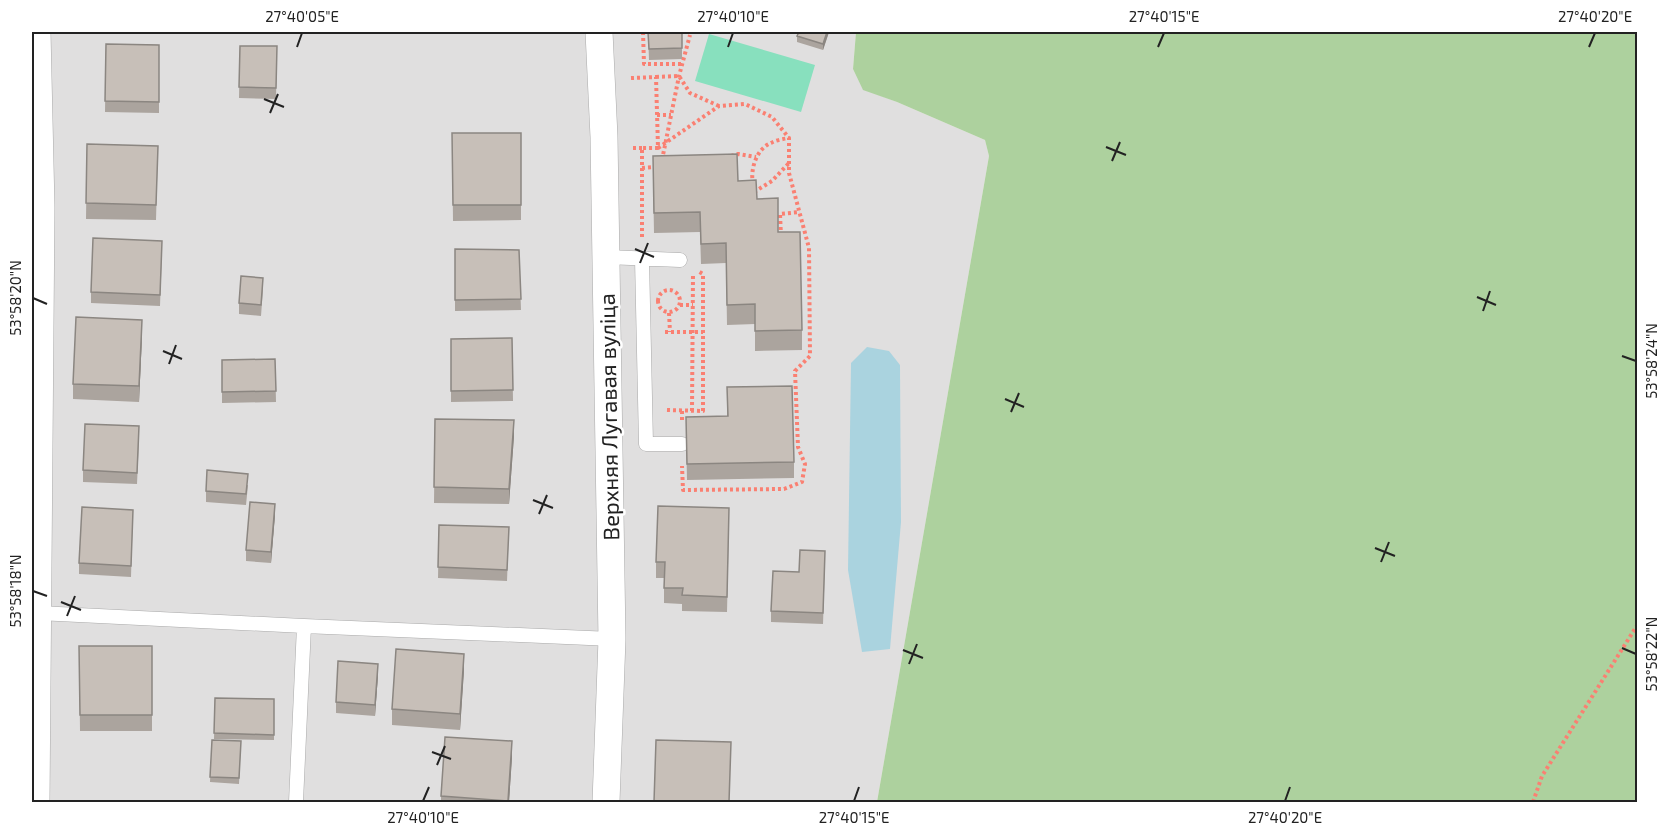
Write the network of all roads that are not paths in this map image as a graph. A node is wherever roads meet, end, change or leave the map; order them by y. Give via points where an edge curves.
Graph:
1 (37, 32) edge
2 (599, 32) edge
3 (606, 257) junction
4 (642, 259) junction
5 (680, 260) dead end
6 (682, 444) road end
7 (38, 613) junction
8 (304, 626) junction
9 (612, 639) junction
10 (36, 802) edge
11 (296, 802) edge
12 (606, 802) edge

1 - 7 street via 41,207
2 - 3 street, Верхняя Лугавая вуліца
3 - 4 lane
3 - 9 street, Верхняя Лугавая вуліца
4 - 5 lane
4 - 6 lane via 646,444
7 - 8 lane
7 - 10 street
8 - 9 lane
8 - 11 lane
9 - 12 street, Верхняя Лугавая вуліца

